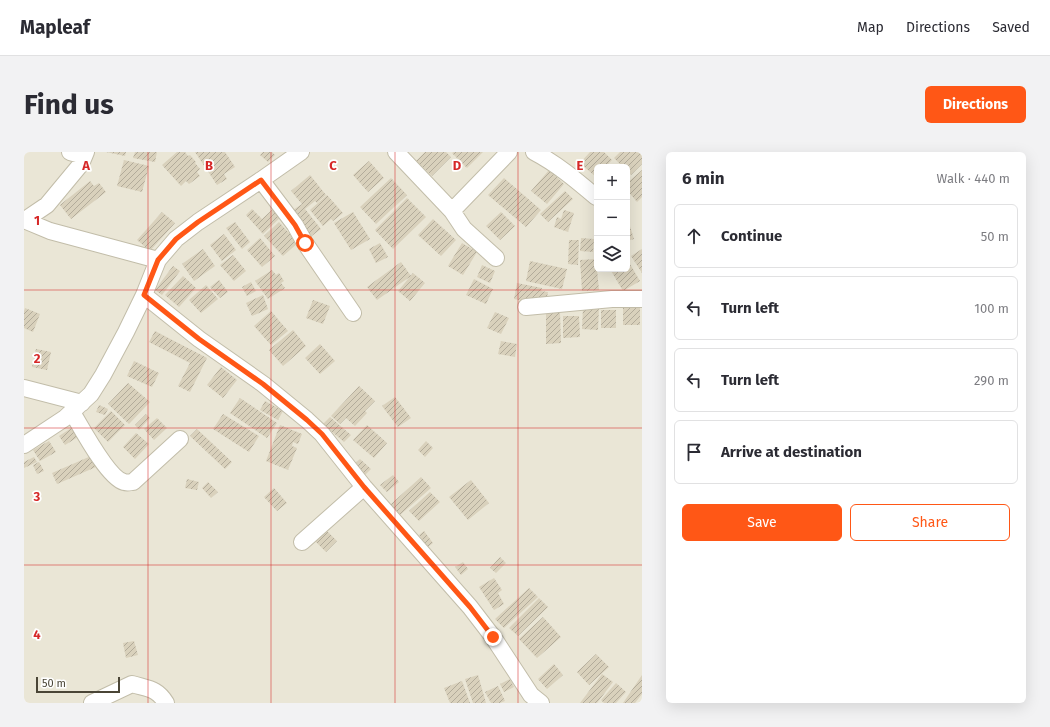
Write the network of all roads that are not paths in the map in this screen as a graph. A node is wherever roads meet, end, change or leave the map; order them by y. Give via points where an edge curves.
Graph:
1 (301, 152) edge
2 (396, 152) edge
3 (509, 152) edge
4 (534, 152) edge
5 (80, 153) edge
6 (261, 180) junction
7 (594, 195) edge
8 (452, 211) junction
9 (24, 220) edge
10 (496, 258) dead end
11 (158, 260) junction
12 (144, 295) junction
13 (642, 299) edge
14 (526, 307) dead end
15 (353, 313) dead end
16 (24, 388) edge
17 (77, 408) junction
18 (180, 439) dead end
19 (24, 444) edge
20 (364, 487) junction
21 (302, 542) dead end
22 (532, 700) edge
23 (92, 703) edge
24 (166, 703) edge

1 - 6 street
2 - 8 street
3 - 8 street
4 - 7 street via 546,158
5 - 9 street via 81,164 47,205
6 - 11 street via 176,239
6 - 15 street via 295,225
8 - 10 street via 464,229
9 - 11 street via 50,231
11 - 12 street
12 - 17 street via 103,376 91,394
12 - 20 street via 307,420 322,434
13 - 14 street via 612,299
16 - 17 street
17 - 18 street via 101,460 123,482 133,482
17 - 19 street
20 - 21 street
20 - 22 street via 470,607 501,648
23 - 24 street via 132,684 155,691

